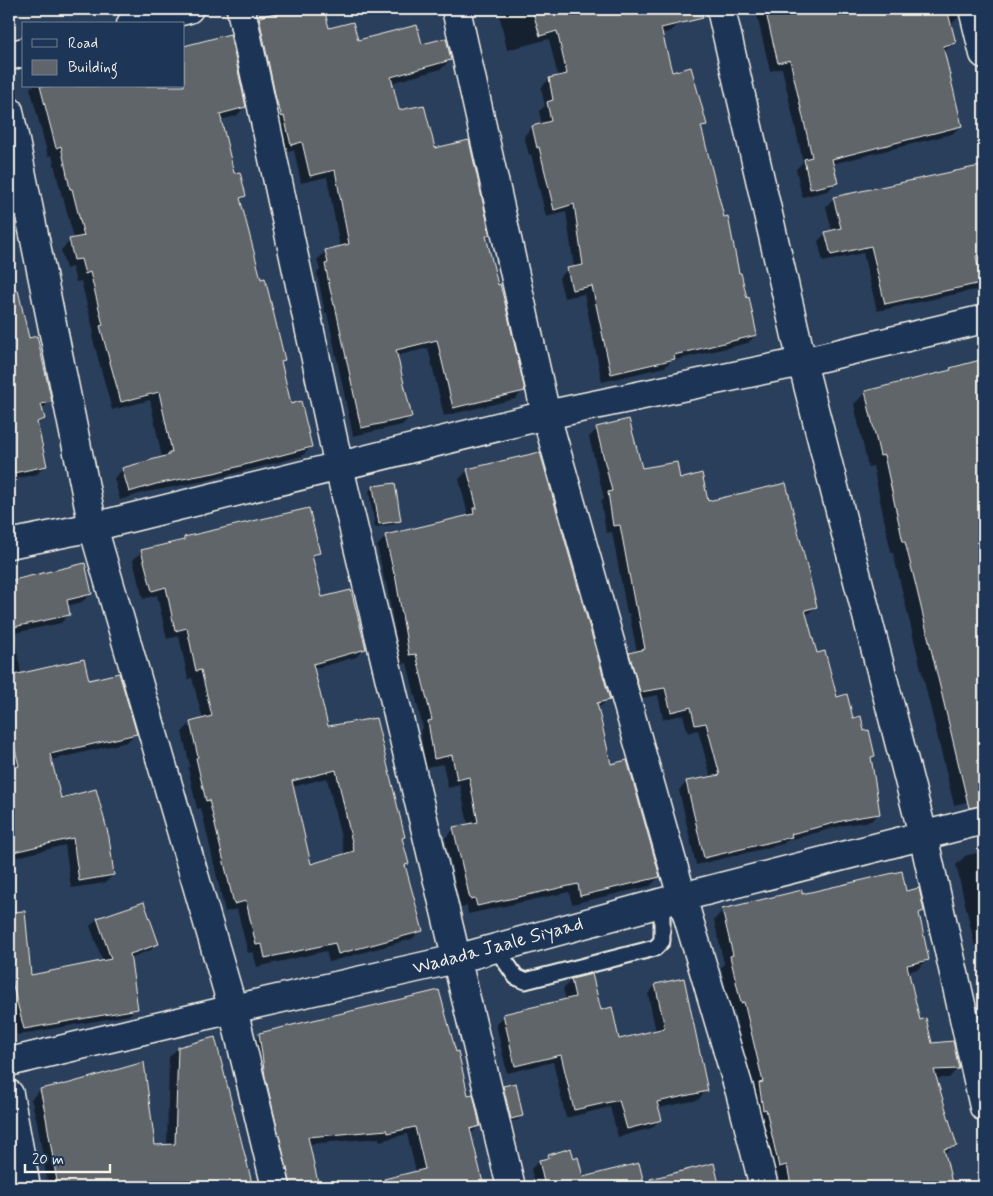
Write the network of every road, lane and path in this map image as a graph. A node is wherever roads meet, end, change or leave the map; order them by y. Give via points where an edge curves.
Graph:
1 (189, 9) edge
2 (241, 9) edge
3 (456, 9) edge
4 (721, 9) edge
5 (973, 9) edge
6 (139, 22) edge
7 (22, 53) edge
8 (984, 54) edge
9 (9, 56) edge
10 (9, 111) edge
11 (984, 319) edge
12 (802, 362) junction
13 (546, 415) junction
14 (338, 467) junction
15 (93, 527) junction
16 (9, 544) edge
17 (984, 820) edge
18 (923, 835) junction
19 (672, 900) junction
20 (496, 948) junction
21 (456, 959) junction
22 (233, 1009) junction
23 (9, 1062) edge
24 (9, 1094) edge
25 (984, 1107) edge
26 (26, 1187) edge
27 (276, 1187) edge
28 (511, 1187) edge
29 (764, 1187) edge

1 - 6 street
2 - 14 street
3 - 13 street
4 - 12 street
5 - 8 street
7 - 9 street
10 - 15 street
11 - 12 street
12 - 13 street
12 - 18 street
13 - 14 street
13 - 19 street
14 - 15 street
14 - 21 street
15 - 16 street
15 - 22 street
17 - 18 street, Wadada Jaale Siyaad
18 - 19 street, Wadada Jaale Siyaad
18 - 25 street
19 - 20 street, Wadada Jaale Siyaad
19 - 20 lane via 662,941 655,948 525,981 516,977
19 - 29 street via 740,1092
20 - 21 street, Wadada Jaale Siyaad
21 - 22 street, Wadada Jaale Siyaad
21 - 28 street
22 - 23 street, Wadada Jaale Siyaad
22 - 27 street
24 - 26 street

